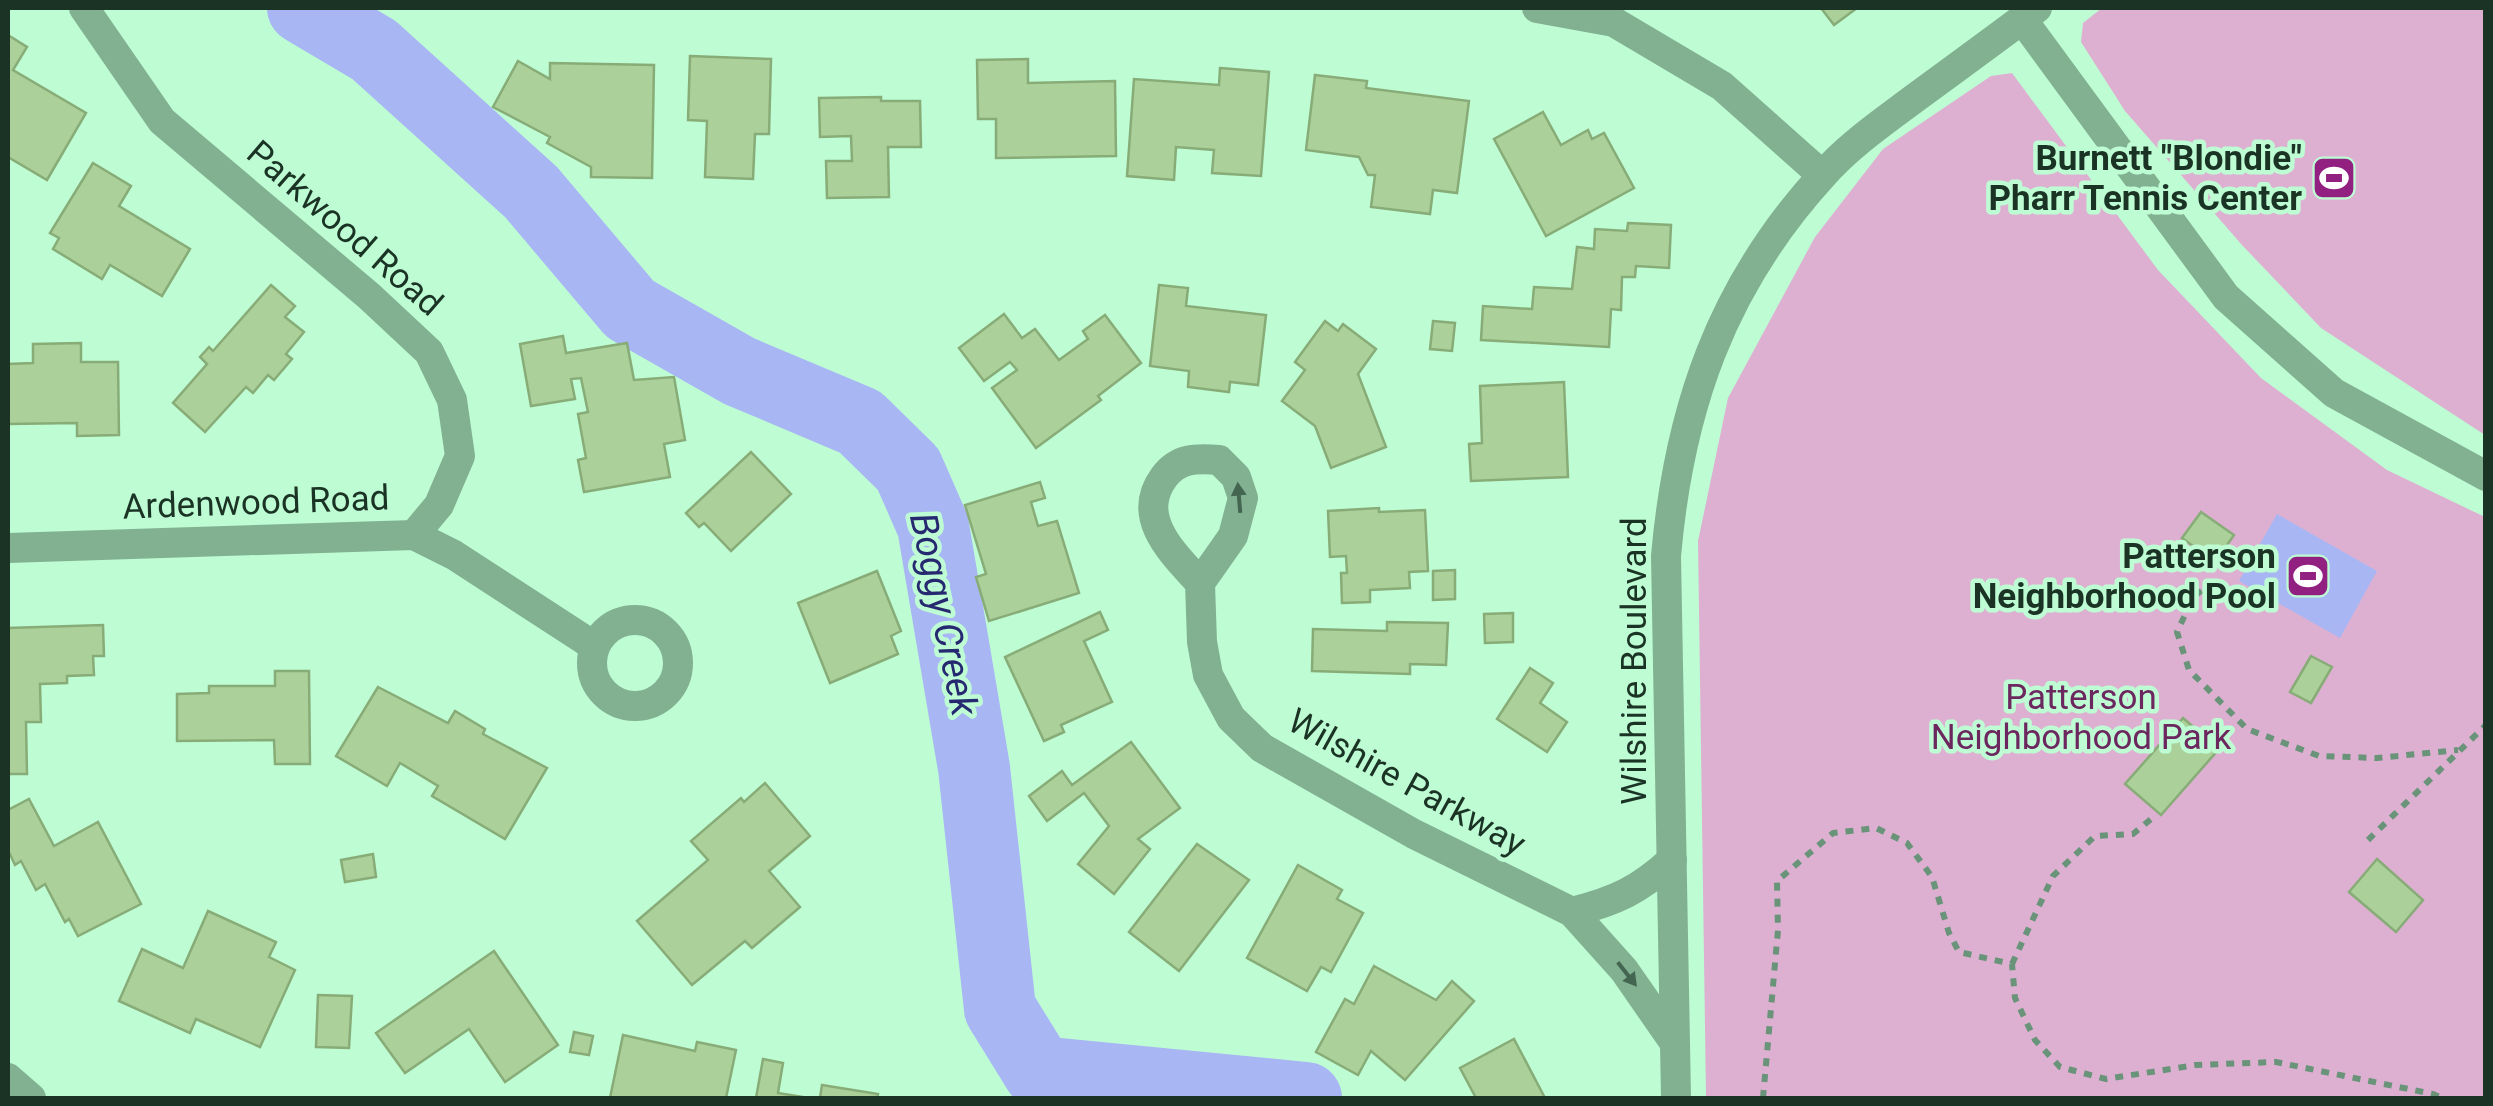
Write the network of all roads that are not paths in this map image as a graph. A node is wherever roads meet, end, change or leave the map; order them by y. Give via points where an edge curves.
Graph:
1 (84, 8) edge
2 (1537, 8) edge
3 (2030, 13) edge
4 (1822, 175) junction
5 (2486, 476) edge
6 (414, 534) junction
7 (8, 548) edge
8 (1200, 584) dead end
9 (594, 646) dead end
10 (1672, 860) junction
11 (1572, 912) junction
12 (1674, 1042) junction
13 (8, 1078) edge
14 (31, 1098) edge
15 (1676, 1098) edge

1 - 6 street, Parkwood Road via 162,121 429,352 452,400 460,456 439,504
2 - 4 street via 1614,22 1676,58 1722,86
3 - 4 street, Wilshire Boulevard
3 - 5 street via 2226,297 2334,393
4 - 10 street, Wilshire Boulevard via 1736,298 1708,356 1672,487 1666,556
6 - 7 street, Ardenwood Road
6 - 9 street, Ardenwood Road
8 - 11 street, Wilshire Parkway via 1208,675 1231,718 1262,748
10 - 11 street via 1628,894
10 - 12 street, Wilshire Boulevard
11 -> 12 street, Wilshire Parkway via 1624,970
12 - 15 street, Wilshire Boulevard
13 - 14 street

